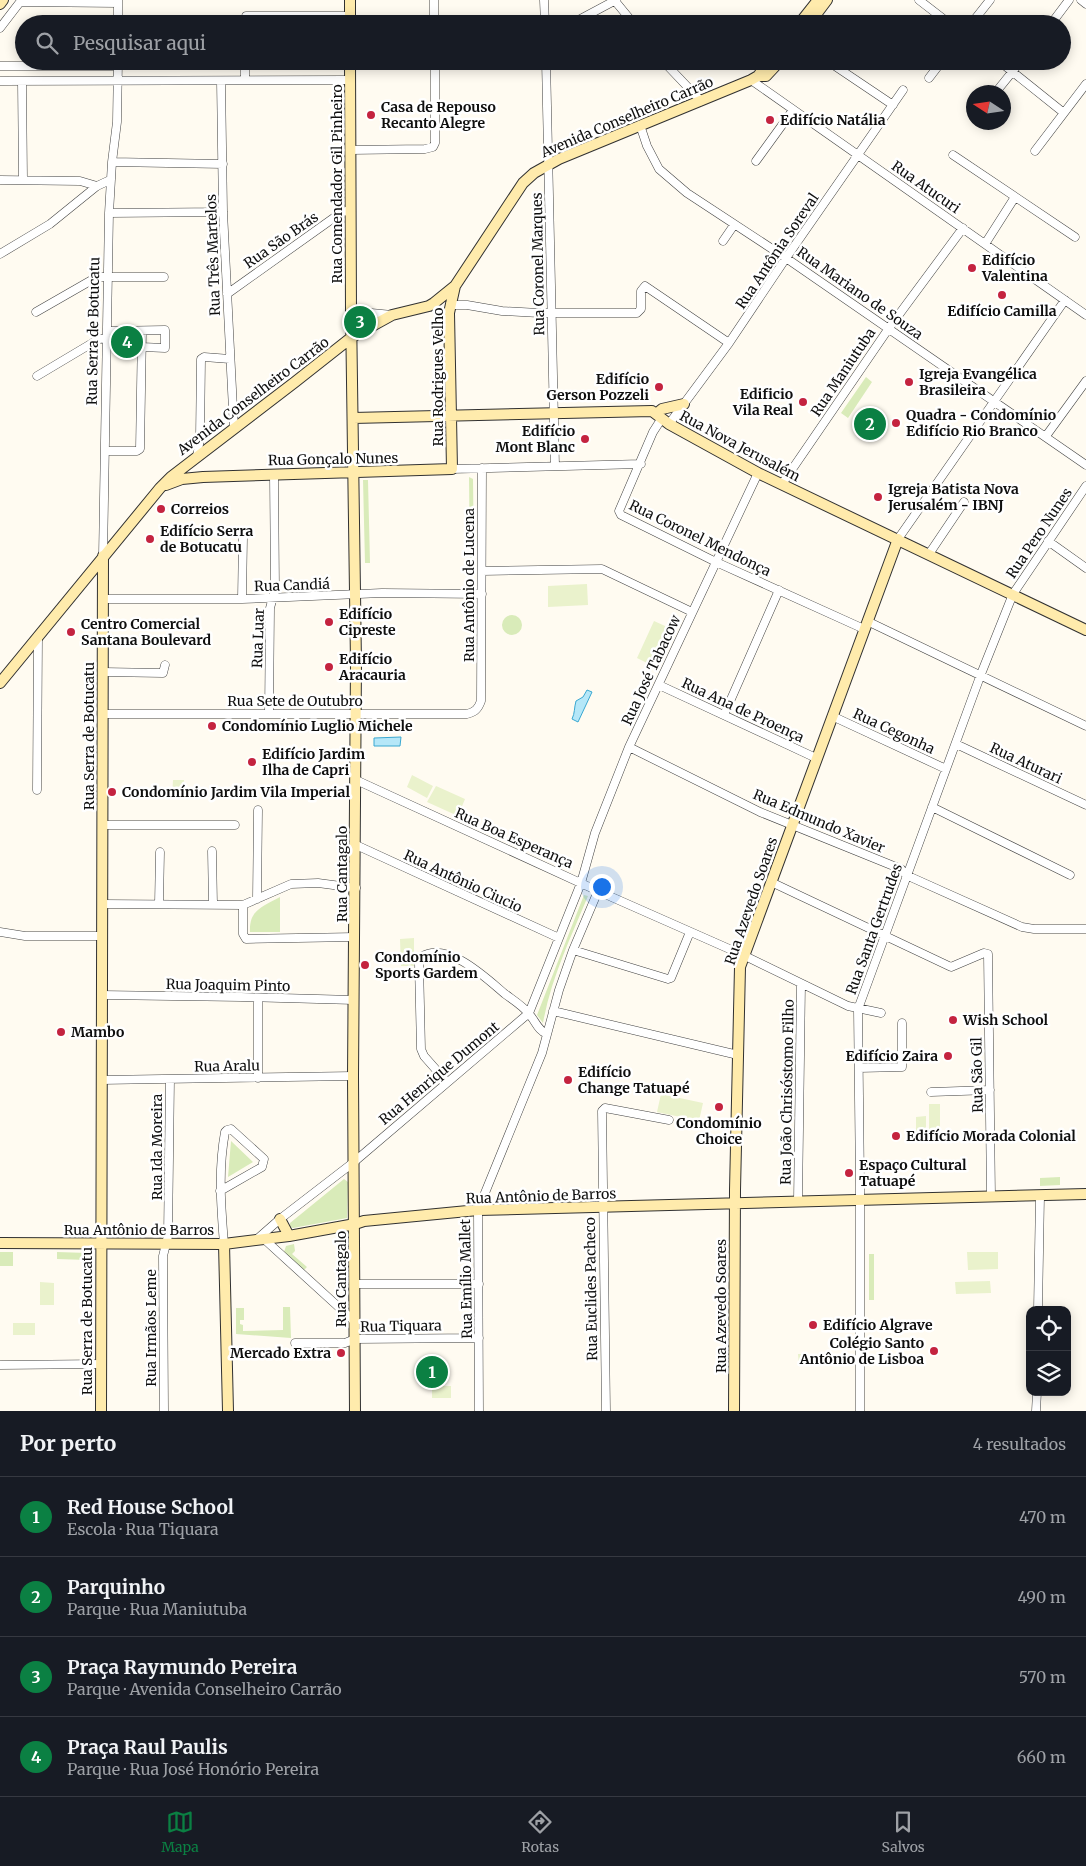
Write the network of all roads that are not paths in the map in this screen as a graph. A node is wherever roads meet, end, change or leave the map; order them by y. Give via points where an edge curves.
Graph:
1 (3, 0) edge
2 (350, 0) edge
3 (434, 0) edge
4 (544, 0) edge
5 (616, 0) edge
6 (818, 0) edge
7 (828, 0) edge
8 (918, 0) edge
9 (990, 0) edge
10 (1069, 0) edge
11 (1081, 0) edge
12 (118, 2) edge
13 (0, 4) edge
14 (1086, 4) edge
15 (118, 15) edge
16 (350, 15) edge
17 (434, 15) edge
18 (545, 15) edge
19 (588, 15) edge
20 (627, 15) edge
21 (806, 15) edge
22 (816, 15) edge
23 (938, 15) edge
24 (978, 15) edge
25 (1058, 15) edge
26 (0, 28) edge
27 (0, 66) edge
28 (15, 66) edge
29 (118, 70) edge
30 (245, 70) edge
31 (350, 70) edge
32 (434, 70) edge
33 (546, 70) edge
34 (672, 70) edge
35 (761, 70) edge
36 (772, 70) edge
37 (841, 70) edge
38 (935, 70) edge
39 (1010, 70) edge
40 (1013, 72) junction
41 (754, 78) junction
42 (929, 78) dead end
43 (221, 80) junction
44 (245, 80) junction
45 (350, 80) junction
46 (0, 81) edge
47 (22, 81) junction
48 (118, 81) junction
49 (1086, 84) edge
50 (1002, 85) edge
51 (903, 90) dead end
52 (701, 101) junction
53 (892, 105) junction
54 (793, 110) junction
55 (1064, 113) junction
56 (640, 125) junction
57 (350, 150) junction
58 (1035, 151) dead end
59 (858, 155) junction
60 (953, 155) dead end
61 (756, 161) dead end
62 (112, 162) junction
63 (222, 164) junction
64 (548, 164) junction
65 (0, 180) edge
66 (23, 180) junction
67 (110, 180) junction
68 (97, 186) junction
69 (1014, 197) junction
70 (351, 210) junction
71 (223, 212) junction
72 (109, 213) junction
73 (734, 224) junction
74 (962, 228) junction
75 (1075, 237) dead end
76 (723, 241) dead end
77 (984, 244) junction
78 (0, 254) edge
79 (786, 258) junction
80 (108, 277) junction
81 (164, 277) dead end
82 (455, 286) junction
83 (227, 294) junction
84 (1065, 300) junction
85 (429, 306) junction
86 (450, 309) junction
87 (351, 311) junction
88 (36, 312) dead end
89 (551, 314) junction
90 (392, 315) junction
91 (1086, 315) edge
92 (888, 328) junction
93 (142, 331) junction
94 (107, 334) junction
95 (352, 336) junction
96 (729, 343) junction
97 (142, 347) junction
98 (230, 358) junction
99 (37, 376) dead end
100 (1086, 381) edge
101 (993, 401) junction
102 (684, 404) junction
103 (554, 413) junction
104 (451, 417) junction
105 (353, 418) junction
106 (662, 419) junction
107 (234, 429) junction
108 (1046, 436) junction
109 (105, 451) junction
110 (197, 457) junction
111 (640, 464) junction
112 (1086, 465) edge
113 (452, 466) junction
114 (555, 466) junction
115 (482, 468) junction
116 (354, 473) junction
117 (758, 473) junction
118 (274, 474) junction
119 (203, 477) junction
120 (782, 484) junction
121 (1086, 486) edge
122 (160, 488) junction
123 (964, 502) dead end
124 (243, 537) dead end
125 (898, 539) junction
126 (1048, 541) junction
127 (928, 554) junction
128 (104, 556) junction
129 (716, 562) junction
130 (1086, 568) edge
131 (482, 571) junction
132 (779, 590) junction
133 (482, 594) junction
134 (1013, 594) junction
135 (355, 595) junction
136 (273, 598) junction
137 (103, 599) junction
138 (242, 599) junction
139 (692, 612) junction
140 (866, 625) junction
141 (1086, 630) edge
142 (38, 636) junction
143 (166, 665) dead end
144 (103, 672) junction
145 (981, 674) junction
146 (0, 683) edge
147 (658, 685) junction
148 (481, 702) joint
149 (103, 714) junction
150 (269, 714) junction
151 (356, 714) junction
152 (724, 715) junction
153 (832, 716) junction
154 (1086, 726) edge
155 (956, 744) junction
156 (629, 747) junction
157 (816, 758) junction
158 (946, 769) junction
159 (356, 780) junction
160 (37, 790) dead end
161 (1086, 805) edge
162 (932, 807) junction
163 (258, 810) dead end
164 (102, 825) junction
165 (235, 825) dead end
166 (792, 825) junction
167 (356, 845) junction
168 (212, 851) dead end
169 (160, 852) dead end
170 (906, 875) junction
171 (1070, 875) dead end
172 (771, 882) junction
173 (581, 883) junction
174 (356, 888) junction
175 (598, 891) junction
176 (257, 899) junction
177 (102, 904) junction
178 (160, 904) junction
179 (212, 905) junction
180 (243, 905) junction
181 (1086, 929) edge
182 (0, 932) edge
183 (690, 932) junction
184 (884, 935) junction
185 (102, 936) junction
186 (355, 937) junction
187 (559, 938) junction
188 (573, 950) junction
189 (743, 956) junction
190 (801, 984) junction
191 (102, 996) junction
192 (258, 998) junction
193 (354, 1000) junction
194 (858, 1009) junction
195 (553, 1011) junction
196 (529, 1013) junction
197 (881, 1013) dead end
198 (902, 1022) dead end
199 (547, 1034) junction
200 (738, 1054) junction
201 (859, 1068) junction
202 (353, 1076) junction
203 (258, 1078) junction
204 (170, 1079) junction
205 (101, 1080) junction
206 (447, 1082) junction
207 (990, 1090) junction
208 (931, 1092) dead end
209 (669, 1120) dead end
210 (354, 1162) junction
211 (220, 1191) junction
212 (1086, 1194) edge
213 (991, 1196) junction
214 (1040, 1196) junction
215 (860, 1199) junction
216 (798, 1201) junction
217 (735, 1203) junction
218 (603, 1208) junction
219 (478, 1210) junction
220 (280, 1219) junction
221 (355, 1224) junction
222 (289, 1236) junction
223 (260, 1240) junction
224 (0, 1243) edge
225 (224, 1244) junction
226 (101, 1245) junction
227 (166, 1245) junction
228 (355, 1284) junction
229 (478, 1284) junction
230 (1038, 1306) edge
231 (354, 1321) junction
232 (479, 1338) junction
233 (355, 1339) junction
234 (295, 1343) dead end
235 (101, 1364) junction
236 (0, 1365) edge
237 (1036, 1396) edge
238 (101, 1411) edge
239 (164, 1411) edge
240 (228, 1411) edge
241 (355, 1411) edge
242 (480, 1411) edge
243 (606, 1411) edge
244 (734, 1411) edge
245 (860, 1411) edge
246 (1036, 1411) edge

1 - 13 street
2 - 16 street
3 - 17 street
4 - 18 street
5 - 19 street
5 - 20 street
6 - 21 street
7 - 22 street
8 - 23 street
9 - 24 street
10 - 25 street
11 - 14 street
12 - 15 street
12 - 26 street via 20,2
27 - 28 street
29 - 48 street, Rua Serra de Botucatu
30 - 44 street
31 - 45 street, Rua Comendador Gil Pinheiro
32 - 57 street via 433,147
33 - 64 street, Rua Coronel Marques
34 - 52 street
35 - 41 street
36 - 41 street, Avenida Conselheiro Carrão via 766,76
37 - 53 street
38 - 42 street
39 - 40 street
40 - 50 street
40 - 55 street
41 - 52 street, Avenida Conselheiro Carrão
41 - 54 street, Rua Atucuri
43 - 44 street
43 - 48 street
43 - 63 street, Rua Três Martelos
44 - 45 street
45 - 57 street, Rua Comendador Gil Pinheiro
46 - 47 street
47 - 48 street
47 - 66 street
48 - 62 street, Rua Serra de Botucatu
49 - 55 street
51 - 53 street, Rua Antônia Soreval
52 - 56 street, Avenida Conselheiro Carrão
53 - 59 street, Rua Antônia Soreval
54 - 59 street, Rua Atucuri
54 - 61 street
55 - 58 street
56 - 64 street, Avenida Conselheiro Carrão
56 - 73 street, Rua Mariano de Souza via 659,169 687,193
57 - 70 street, Rua Comendador Gil Pinheiro
59 - 74 street, Rua Atucuri
59 - 79 street, Rua Antônia Soreval
60 - 69 street
62 - 63 street
62 - 67 street, Rua Serra de Botucatu
63 - 71 street, Rua Três Martelos
64 - 82 street, Avenida Conselheiro Carrão via 523,182
64 - 89 street, Rua Coronel Marques
65 - 66 street
66 - 68 street via 80,181
67 - 68 street
67 - 72 street, Rua Serra de Botucatu
68 - 78 street via 50,224
69 - 75 street
69 - 77 street
70 - 83 street, Rua São Brás via 342,212
70 - 87 street, Rua Comendador Gil Pinheiro
71 - 72 street
71 - 83 street, Rua Três Martelos
72 - 80 street, Rua Serra de Botucatu
73 - 76 street
73 - 79 street, Rua Mariano de Souza
74 - 77 street, Rua Atucuri
74 - 92 street, Rua Maniutuba
77 - 84 street, Rua Atucuri
79 - 92 street, Rua Mariano de Souza
79 - 96 street, Rua Antônia Soreval
80 - 81 street
80 - 88 street via 93,279
80 - 94 street, Rua Serra de Botucatu
82 - 85 street, Avenida Conselheiro Carrão
82 - 86 street, Rua Rodrigues Velho
83 - 98 street, Rua Três Martelos
84 - 91 street, Rua Atucuri
84 - 101 street
85 - 86 street
85 - 90 street, Avenida Conselheiro Carrão
86 - 89 street via 472,306
86 - 104 street, Rua Rodrigues Velho
87 - 90 street, Avenida Conselheiro Carrão
87 - 95 street, Rua Comendador Gil Pinheiro
89 - 96 street via 637,313 641,308 641,290 645,286
89 - 103 street, Rua Coronel Marques
90 - 95 street, Avenida Conselheiro Carrão
92 - 101 street, Rua Mariano de Souza
92 - 120 street, Rua Maniutuba
93 - 94 street
93 - 97 street
93 - 97 street via 165,330 165,348
94 - 99 street
94 - 109 street, Rua Serra de Botucatu
95 - 105 street, Rua Cantagalo
95 - 107 street, Avenida Conselheiro Carrão
96 - 102 street, Rua Antônia Soreval
97 - 109 street via 140,449
98 - 107 street, Rua Três Martelos
98 - 110 street via 201,359
100 - 108 street
101 - 108 street, Rua Mariano de Souza
101 - 125 street
102 - 106 street, Rua Antônia Soreval
102 - 106 street via 662,409
103 - 104 street, Rua Nova Jerusalém
103 - 106 street, Rua Nova Jerusalém via 652,412
103 - 114 street, Rua Coronel Marques
104 - 105 street, Rua Nova Jerusalém
104 - 113 street, Rua Rodrigues Velho
105 - 116 street, Rua Cantagalo
106 - 111 street, Rua Coronel Mendonça
106 - 117 street, Rua Nova Jerusalém
107 - 110 street, Avenida Conselheiro Carrão
108 - 112 street, Rua Mariano de Souza
109 - 128 street, Rua Serra de Botucatu
110 - 119 street via 196,468
110 - 122 street, Avenida Conselheiro Carrão
111 - 114 street, Rua Gonçalo Nunes
111 - 129 street, Rua Coronel Mendonça via 619,513
113 - 115 street, Rua Gonçalo Nunes
113 - 116 street, Rua Gonçalo Nunes
114 - 115 street, Rua Gonçalo Nunes
115 - 131 street, Rua Antônio de Lucena
116 - 118 street, Rua Gonçalo Nunes
116 - 135 street, Rua Cantagalo
117 - 120 street, Rua Nova Jerusalém
117 - 129 street, Rua José Tabacow
118 - 119 street, Rua Gonçalo Nunes
118 - 136 street, Rua Luar
119 - 122 street, Avenida Conselheiro Carrão via 182,479
120 - 125 street, Rua Nova Jerusalém
121 - 126 street, Rua Pero Nunes
122 - 128 street, Avenida Conselheiro Carrão
123 - 127 street
124 - 138 street
125 - 127 street, Rua Nova Jerusalém
125 - 140 street, Rua Azevedo Soares
126 - 130 street
126 - 134 street, Rua Pero Nunes
127 - 134 street, Rua Nova Jerusalém
128 - 137 street, Rua Serra de Botucatu
128 - 142 street, Avenida Conselheiro Carrão
129 - 132 street, Rua Coronel Mendonça
129 - 139 street, Rua José Tabacow
131 - 133 street, Rua Antônio de Lucena
131 - 139 street via 602,569
132 - 140 street, Rua Coronel Mendonça
132 - 152 street
133 - 135 street, Rua Candiá
133 - 148 street, Rua Antônio de Lucena
134 - 141 street, Rua Nova Jerusalém
134 - 145 street, Rua Santa Gertrudes
135 - 136 street, Rua Candiá
135 - 151 street, Rua Cantagalo
136 - 138 street, Rua Candiá
136 - 150 street, Rua Luar via 270,608
137 - 138 street, Rua Candiá
137 - 144 street, Rua Serra de Botucatu
139 - 147 street, Rua José Tabacow
140 - 145 street, Rua Coronel Mendonça
140 - 153 street, Rua Azevedo Soares
142 - 146 street, Avenida Conselheiro Carrão
142 - 160 street
143 - 144 street via 163,673
144 - 149 street, Rua Serra de Botucatu
145 - 154 street, Rua Coronel Mendonça
145 - 155 street, Rua Santa Gertrudes
147 - 152 street, Rua Ana de Proença
147 - 156 street, Rua José Tabacow
148 - 151 street, Rua Sete de Outubro via 479,708 467,714
149 - 150 street, Rua Sete de Outubro
149 - 164 street, Rua Serra de Botucatu
150 - 151 street, Rua Sete de Outubro
151 - 159 street, Rua Cantagalo
152 - 157 street, Rua Ana de Proença
153 - 157 street, Rua Azevedo Soares
153 - 158 street, Rua Cegonha
155 - 158 street, Rua Santa Gertrudes
155 - 161 street, Rua Aturari
156 - 166 street, Rua Edmundo Xavier
156 - 173 street, Rua José Tabacow via 595,833
157 - 166 street, Rua Azevedo Soares
158 - 162 street, Rua Santa Gertrudes
159 - 167 street, Rua Cantagalo
159 - 173 street, Rua Boa Esperança
162 - 170 street, Rua Santa Gertrudes
162 - 171 street
163 - 176 street
164 - 165 street
164 - 177 street, Rua Serra de Botucatu
166 - 170 street, Rua Edmundo Xavier via 900,869
166 - 172 street, Rua Azevedo Soares
167 - 174 street, Rua Cantagalo
167 - 187 street, Rua Antônio Ciucio
168 - 179 street
169 - 178 street
170 - 181 street, Rua Edmundo Xavier via 1028,928
170 - 184 street, Rua Santa Gertrudes
172 - 184 street
172 - 189 street, Rua Azevedo Soares
173 - 175 street, Rua Boa Esperança
173 - 187 street, Rua Henrique Dumont
174 - 176 street via 303,882
174 - 186 street, Rua Cantagalo
175 - 183 street, Rua Boa Esperança
175 - 188 street
176 - 180 street
177 - 178 street
177 - 185 street, Rua Serra de Botucatu
178 - 179 street
179 - 180 street
180 - 186 street via 243,934 246,939
182 - 185 street via 25,936
183 - 188 street via 672,978 668,979
183 - 189 street, Rua Boa Esperança
184 - 194 street, Rua Santa Gertrudes
184 - 207 street, Rua São Gil via 951,967 988,954
185 - 191 street, Rua Serra de Botucatu
186 - 193 street, Rua Cantagalo
187 - 196 street, Rua Henrique Dumont
188 - 195 street
189 - 190 street, Rua Boa Esperança
189 - 200 street, Rua Azevedo Soares
190 - 194 street, Rua Boa Esperança
190 - 216 street, Rua João Chrisóstomo Filho
191 - 192 street, Rua Joaquim Pinto
191 - 205 street, Rua Serra de Botucatu
192 - 193 street, Rua Joaquim Pinto
192 - 203 street
193 - 202 street, Rua Cantagalo
194 - 197 street, Rua Boa Esperança
194 - 201 street, Rua Santa Gertrudes
195 - 199 street, Rua Emílio Mallet
195 - 200 street
196 - 199 street
196 - 206 street, Rua Henrique Dumont
196 - 206 street via 465,962 436,952 428,952 421,957 422,1049 424,1056
198 - 201 street via 902,1067
199 - 219 street, Rua Emílio Mallet
200 - 217 street, Rua Azevedo Soares
201 - 215 street, Rua Santa Gertrudes
202 - 203 street, Rua Aralu
202 - 210 street, Rua Cantagalo
203 - 204 street, Rua Aralu
204 - 205 street, Rua Aralu
204 - 227 street, Rua Ida Moreira
205 - 226 street, Rua Serra de Botucatu
206 - 210 street, Rua Henrique Dumont
207 - 208 street
207 - 213 street, Rua São Gil
209 - 218 street, Rua Euclides Pacheco via 605,1108 602,1116
210 - 220 street, Rua Henrique Dumont
210 - 221 street, Rua Cantagalo
211 - 211 street via 262,1167 264,1162 231,1129 227,1130 224,1140
211 - 225 street
212 - 214 street, Rua Antônio de Barros
213 - 214 street, Rua Antônio de Barros
213 - 215 street, Rua Antônio de Barros
214 - 230 street
215 - 216 street, Rua Antônio de Barros
215 - 245 street, Rua Santa Gertrudes
216 - 217 street, Rua Antônio de Barros
217 - 218 street, Rua Antônio de Barros
217 - 244 street, Rua Azevedo Soares
218 - 219 street, Rua Antônio de Barros
218 - 243 street, Rua Euclides Pacheco
219 - 221 street, Rua Antônio de Barros via 364,1220
219 - 229 street, Rua Emílio Mallet
220 - 222 street
220 - 223 street, Rua Henrique Dumont
221 - 222 street, Rua Antônio de Barros
221 - 228 street, Rua Cantagalo
222 - 223 street, Rua Antônio de Barros
223 - 225 street, Rua Antônio de Barros
223 - 231 street
224 - 226 street, Rua Antônio de Barros
225 - 227 street, Rua Antônio de Barros
225 - 240 street
226 - 227 street, Rua Antônio de Barros
226 - 235 street, Rua Serra de Botucatu
227 - 239 street, Rua Irmãos Leme via 163,1256
228 - 229 street
228 - 231 street, Rua Cantagalo
229 - 232 street, Rua Emílio Mallet
231 - 233 street, Rua Cantagalo
232 - 233 street, Rua Tiquara
232 - 242 street, Rua Emílio Mallet
233 - 234 street, Rua Tiquara via 345,1343
233 - 241 street, Rua Cantagalo
235 - 236 street
235 - 238 street, Rua Serra de Botucatu
237 - 246 street

